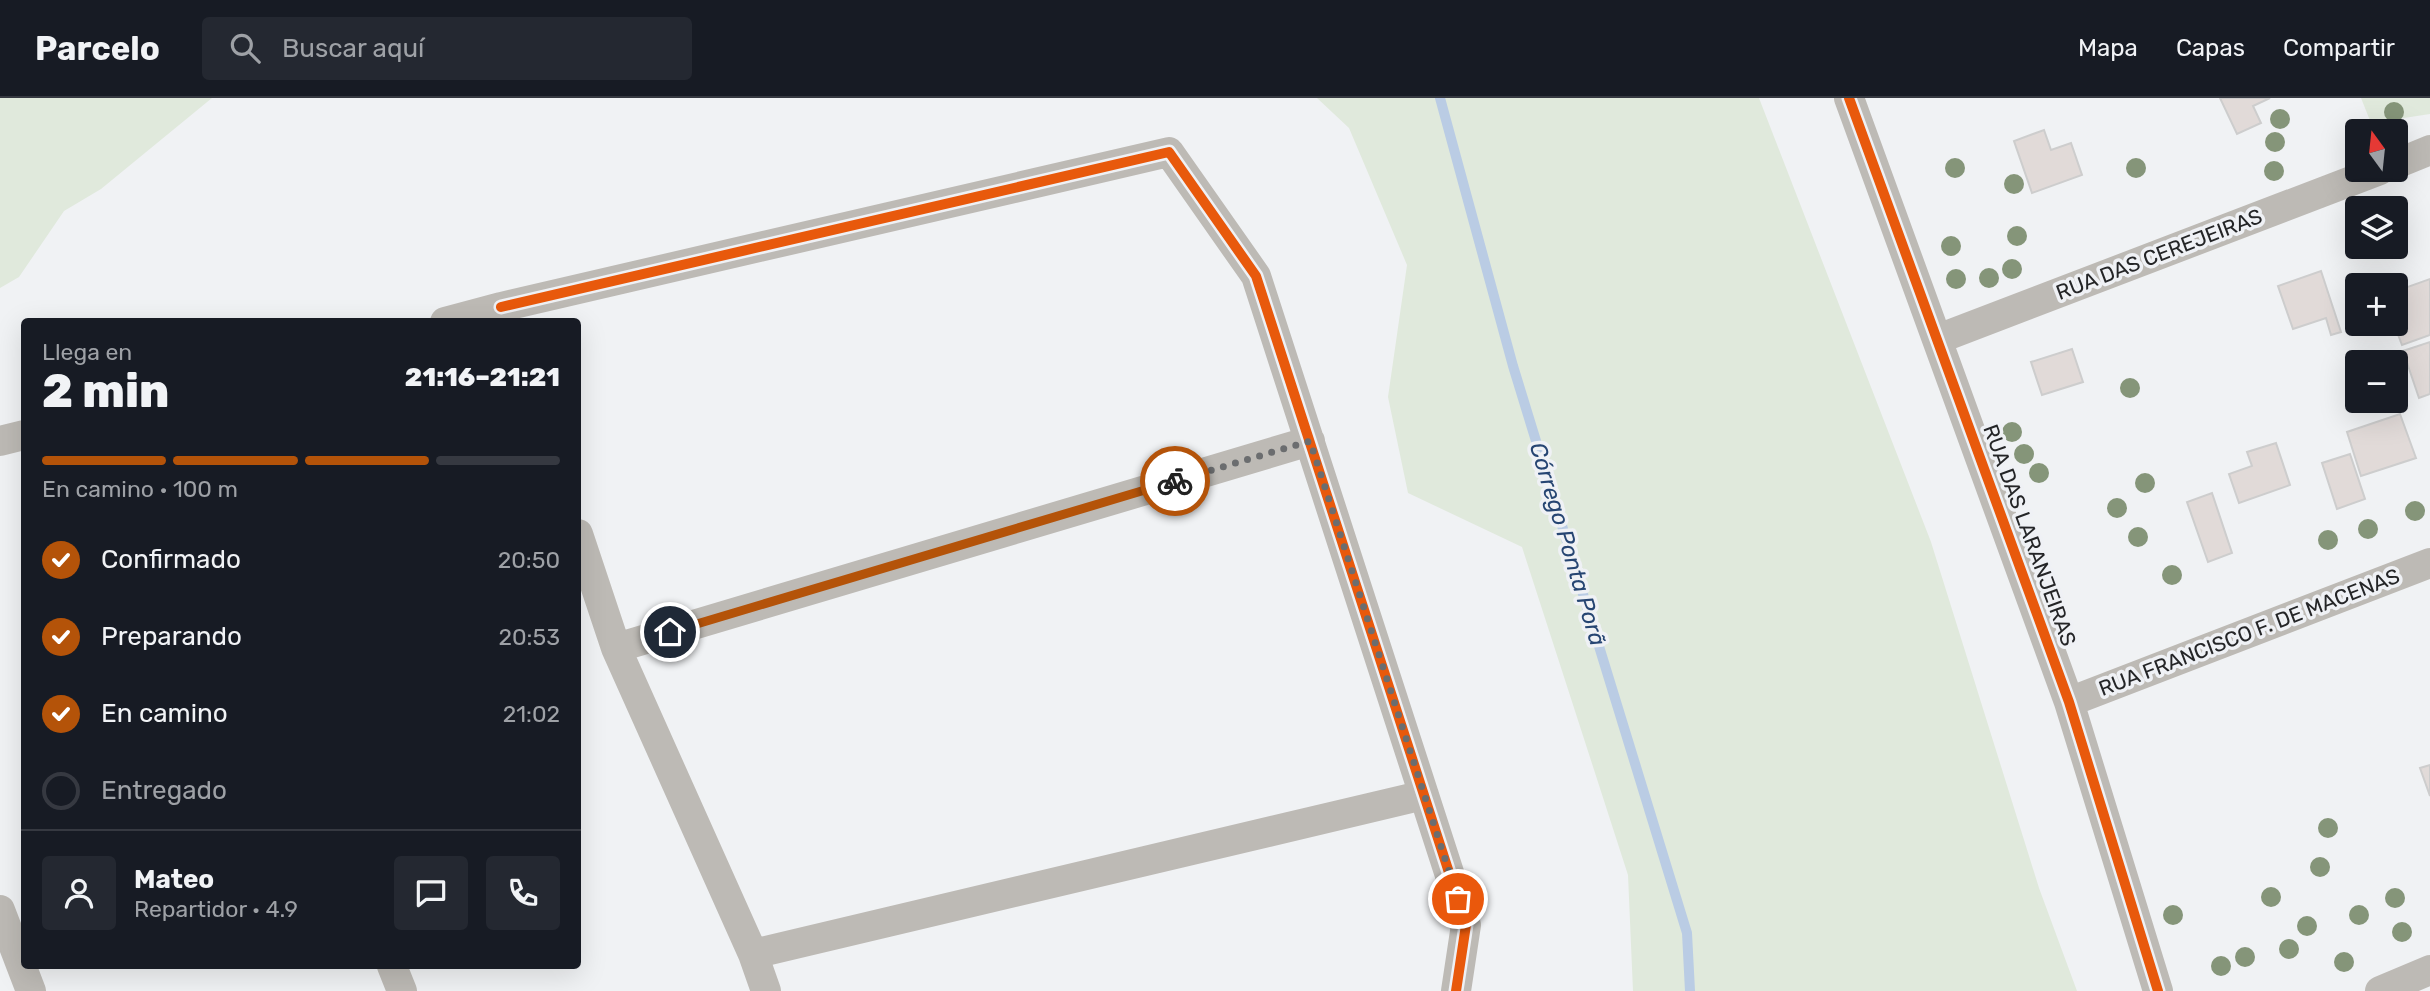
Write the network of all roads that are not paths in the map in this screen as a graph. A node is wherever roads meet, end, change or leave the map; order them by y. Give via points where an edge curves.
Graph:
1 (1849, 98) edge
2 (2430, 150) edge
3 (2408, 159) edge
4 (2348, 182) edge
5 (503, 315) edge
6 (478, 318) edge
7 (1938, 339) junction
8 (21, 436) edge
9 (0, 441) edge
10 (1310, 441) junction
11 (581, 543) edge
12 (2430, 563) edge
13 (616, 648) junction
14 (2069, 702) junction
15 (1424, 795) junction
16 (0, 909) edge
17 (753, 954) junction
18 (21, 965) edge
19 (23, 969) edge
20 (393, 969) edge
21 (2430, 970) edge
22 (31, 991) edge
23 (402, 991) edge
24 (766, 991) edge
25 (1456, 991) edge
26 (2158, 991) edge
27 (2380, 991) edge

1 - 7 street, RUA DAS LARANJEIRAS
2 - 3 street
4 - 7 street, RUA DAS CEREJEIRAS
5 - 6 street
5 - 10 street via 1169,152 1256,276
7 - 14 street, RUA DAS LARANJEIRAS
8 - 9 street
10 - 13 street
10 - 15 street
11 - 13 street
12 - 14 street, RUA FRANCISCO F. DE MACENAS
13 - 17 street
14 - 26 street, RUA DAS LARANJEIRAS
15 - 17 street
15 - 25 street via 1466,925
16 - 18 street
17 - 24 street
19 - 22 street
20 - 23 street
21 - 27 street

